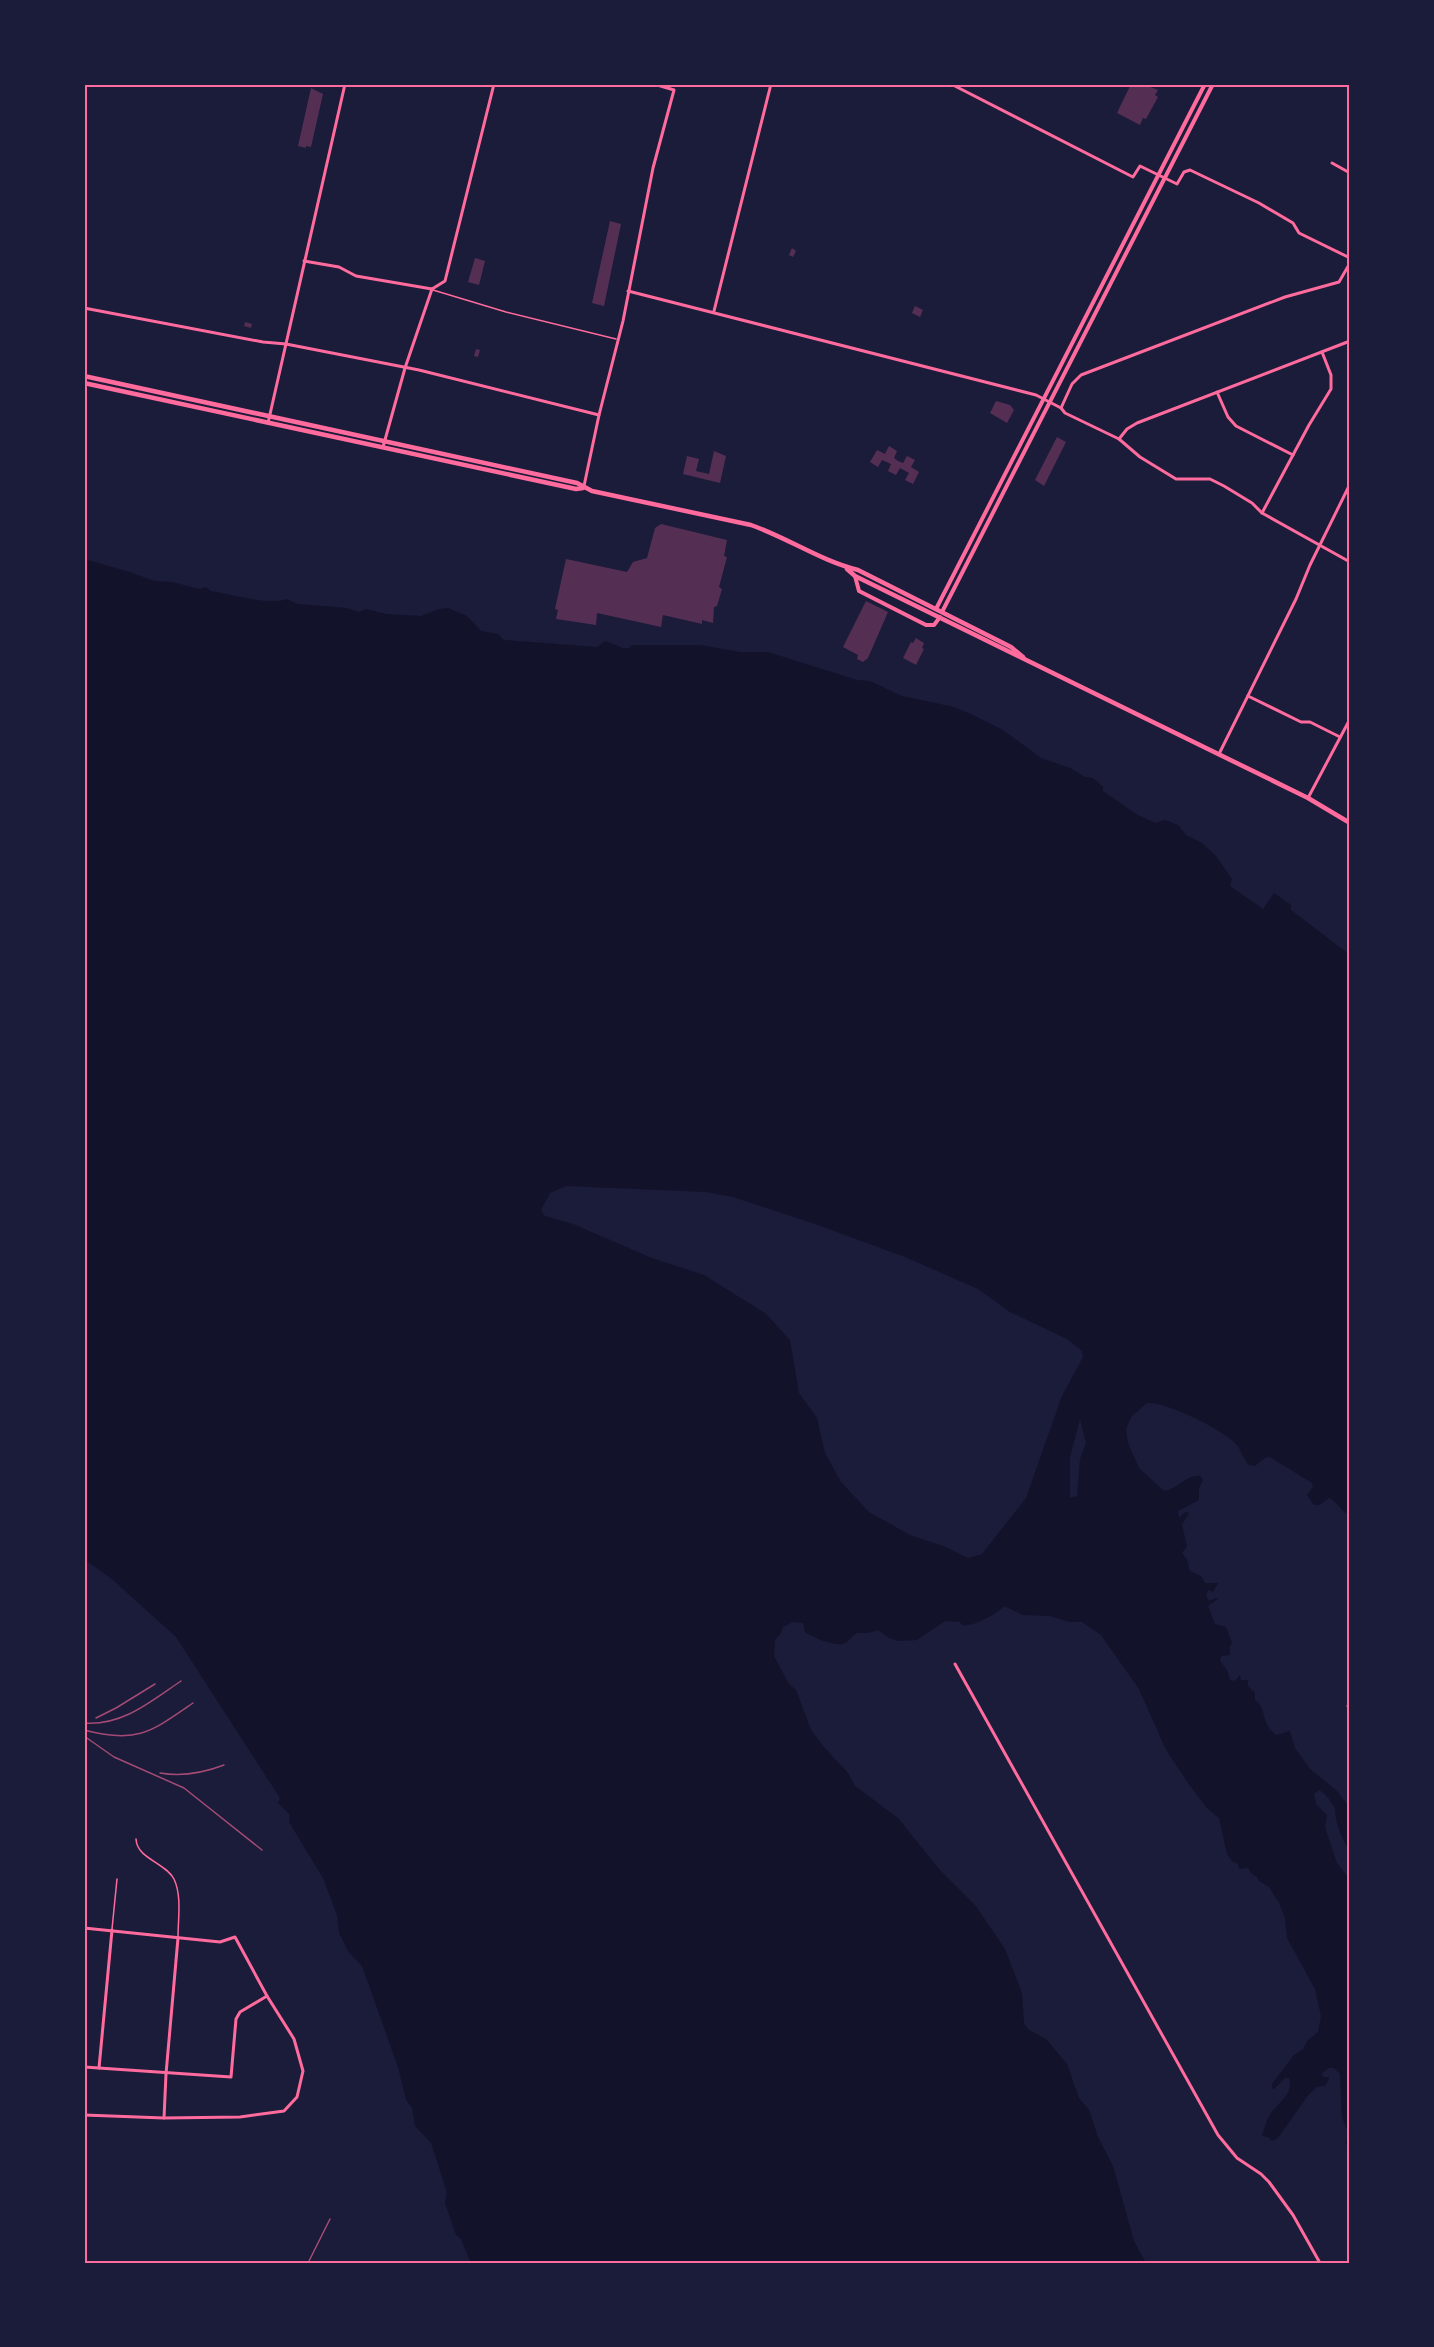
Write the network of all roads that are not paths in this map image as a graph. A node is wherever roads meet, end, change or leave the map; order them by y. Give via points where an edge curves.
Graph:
1 (345, 84) edge
2 (494, 84) edge
3 (654, 84) edge
4 (771, 84) edge
5 (951, 84) edge
6 (1205, 84) edge
7 (1213, 84) edge
8 (1332, 163) dead end
9 (1350, 173) edge
10 (1159, 174) junction
11 (1165, 178) junction
12 (1350, 258) edge
13 (304, 261) junction
14 (1350, 263) edge
15 (432, 289) junction
16 (628, 291) junction
17 (84, 308) edge
18 (714, 311) junction
19 (618, 339) junction
20 (1350, 341) edge
21 (286, 344) junction
22 (1322, 352) junction
23 (405, 368) junction
24 (84, 376) edge
25 (84, 383) edge
26 (1216, 393) junction
27 (1044, 399) junction
28 (1049, 403) junction
29 (1061, 408) junction
30 (270, 415) junction
31 (599, 415) junction
32 (268, 423) junction
33 (1119, 439) junction
34 (384, 440) junction
35 (383, 447) junction
36 (1293, 455) junction
37 (1350, 484) edge
38 (584, 488) junction
39 (1262, 513) junction
40 (1320, 544) junction
41 (1350, 562) edge
42 (845, 567) junction
43 (855, 576) junction
44 (935, 612) junction
45 (941, 615) junction
46 (926, 626) junction
47 (1248, 696) junction
48 (1350, 719) edge
49 (1340, 737) junction
50 (1219, 754) junction
51 (1308, 798) junction
52 (1350, 823) edge
53 (955, 1664) dead end
54 (1350, 1702) edge
55 (1350, 1709) edge
56 (136, 1839) dead end
57 (117, 1879) dead end
58 (84, 1928) edge
59 (112, 1930) junction
60 (178, 1938) junction
61 (267, 1996) junction
62 (84, 2067) edge
63 (99, 2068) junction
64 (165, 2074) junction
65 (84, 2115) edge
66 (164, 2118) junction
67 (1320, 2263) edge

1 - 13 street
2 - 15 street via 445,281
3 - 16 street via 674,90 653,168
4 - 18 street
5 - 10 street via 1133,177 1140,166
6 - 10 main road
7 - 11 main road
8 - 9 street
10 - 11 street
10 - 27 main road
11 - 12 street via 1177,184 1184,172 1190,170 1259,203 1293,223 1299,233
11 - 28 main road
13 - 15 street via 339,267 356,276
13 - 21 street
14 - 29 street via 1340,282 1285,297 1081,375 1072,384
15 - 19 lane via 506,312
15 - 23 street
16 - 18 street
16 - 19 street
17 - 21 street
18 - 27 street
19 - 31 street
20 - 22 street
21 - 23 street
21 - 30 street
22 - 26 street
22 - 36 street via 1331,375 1331,389
23 - 31 street
23 - 34 street
24 - 30 main road
25 - 32 main road
26 - 33 street via 1137,423
26 - 36 street via 1236,426
27 - 28 street
27 - 44 main road
28 - 29 street
28 - 45 main road
29 - 33 street
30 - 32 street
30 - 34 main road
31 - 38 street
32 - 35 main road
33 - 39 street via 1176,479 1210,480 1240,495
34 - 35 street
34 - 38 main road via 577,483
35 - 38 main road
36 - 39 street
37 - 40 street
38 - 42 main road via 752,525
39 - 40 street
40 - 41 street
40 - 47 street
42 - 43 main road
42 - 44 main road via 858,570
43 - 44 main road
43 - 46 main road via 859,591
44 - 45 main road
44 - 46 main road
45 - 46 main road via 934,625
45 - 50 main road
47 - 49 street
47 - 50 street
48 - 49 street
49 - 51 street
50 - 51 main road
51 - 52 main road
53 - 67 street via 1218,2135 1237,2158 1269,2182
54 - 55 street
56 - 60 lane via 141,1852 165,1868 177,1886
57 - 59 lane
58 - 59 street
59 - 60 street
59 - 63 street
60 - 61 street via 220,1942 235,1937
60 - 64 street
61 - 64 street via 240,2012 236,2019 231,2077
61 - 66 street via 294,2039 303,2071 297,2097 284,2111 240,2117
62 - 63 street
63 - 64 street
64 - 66 street
65 - 66 street

